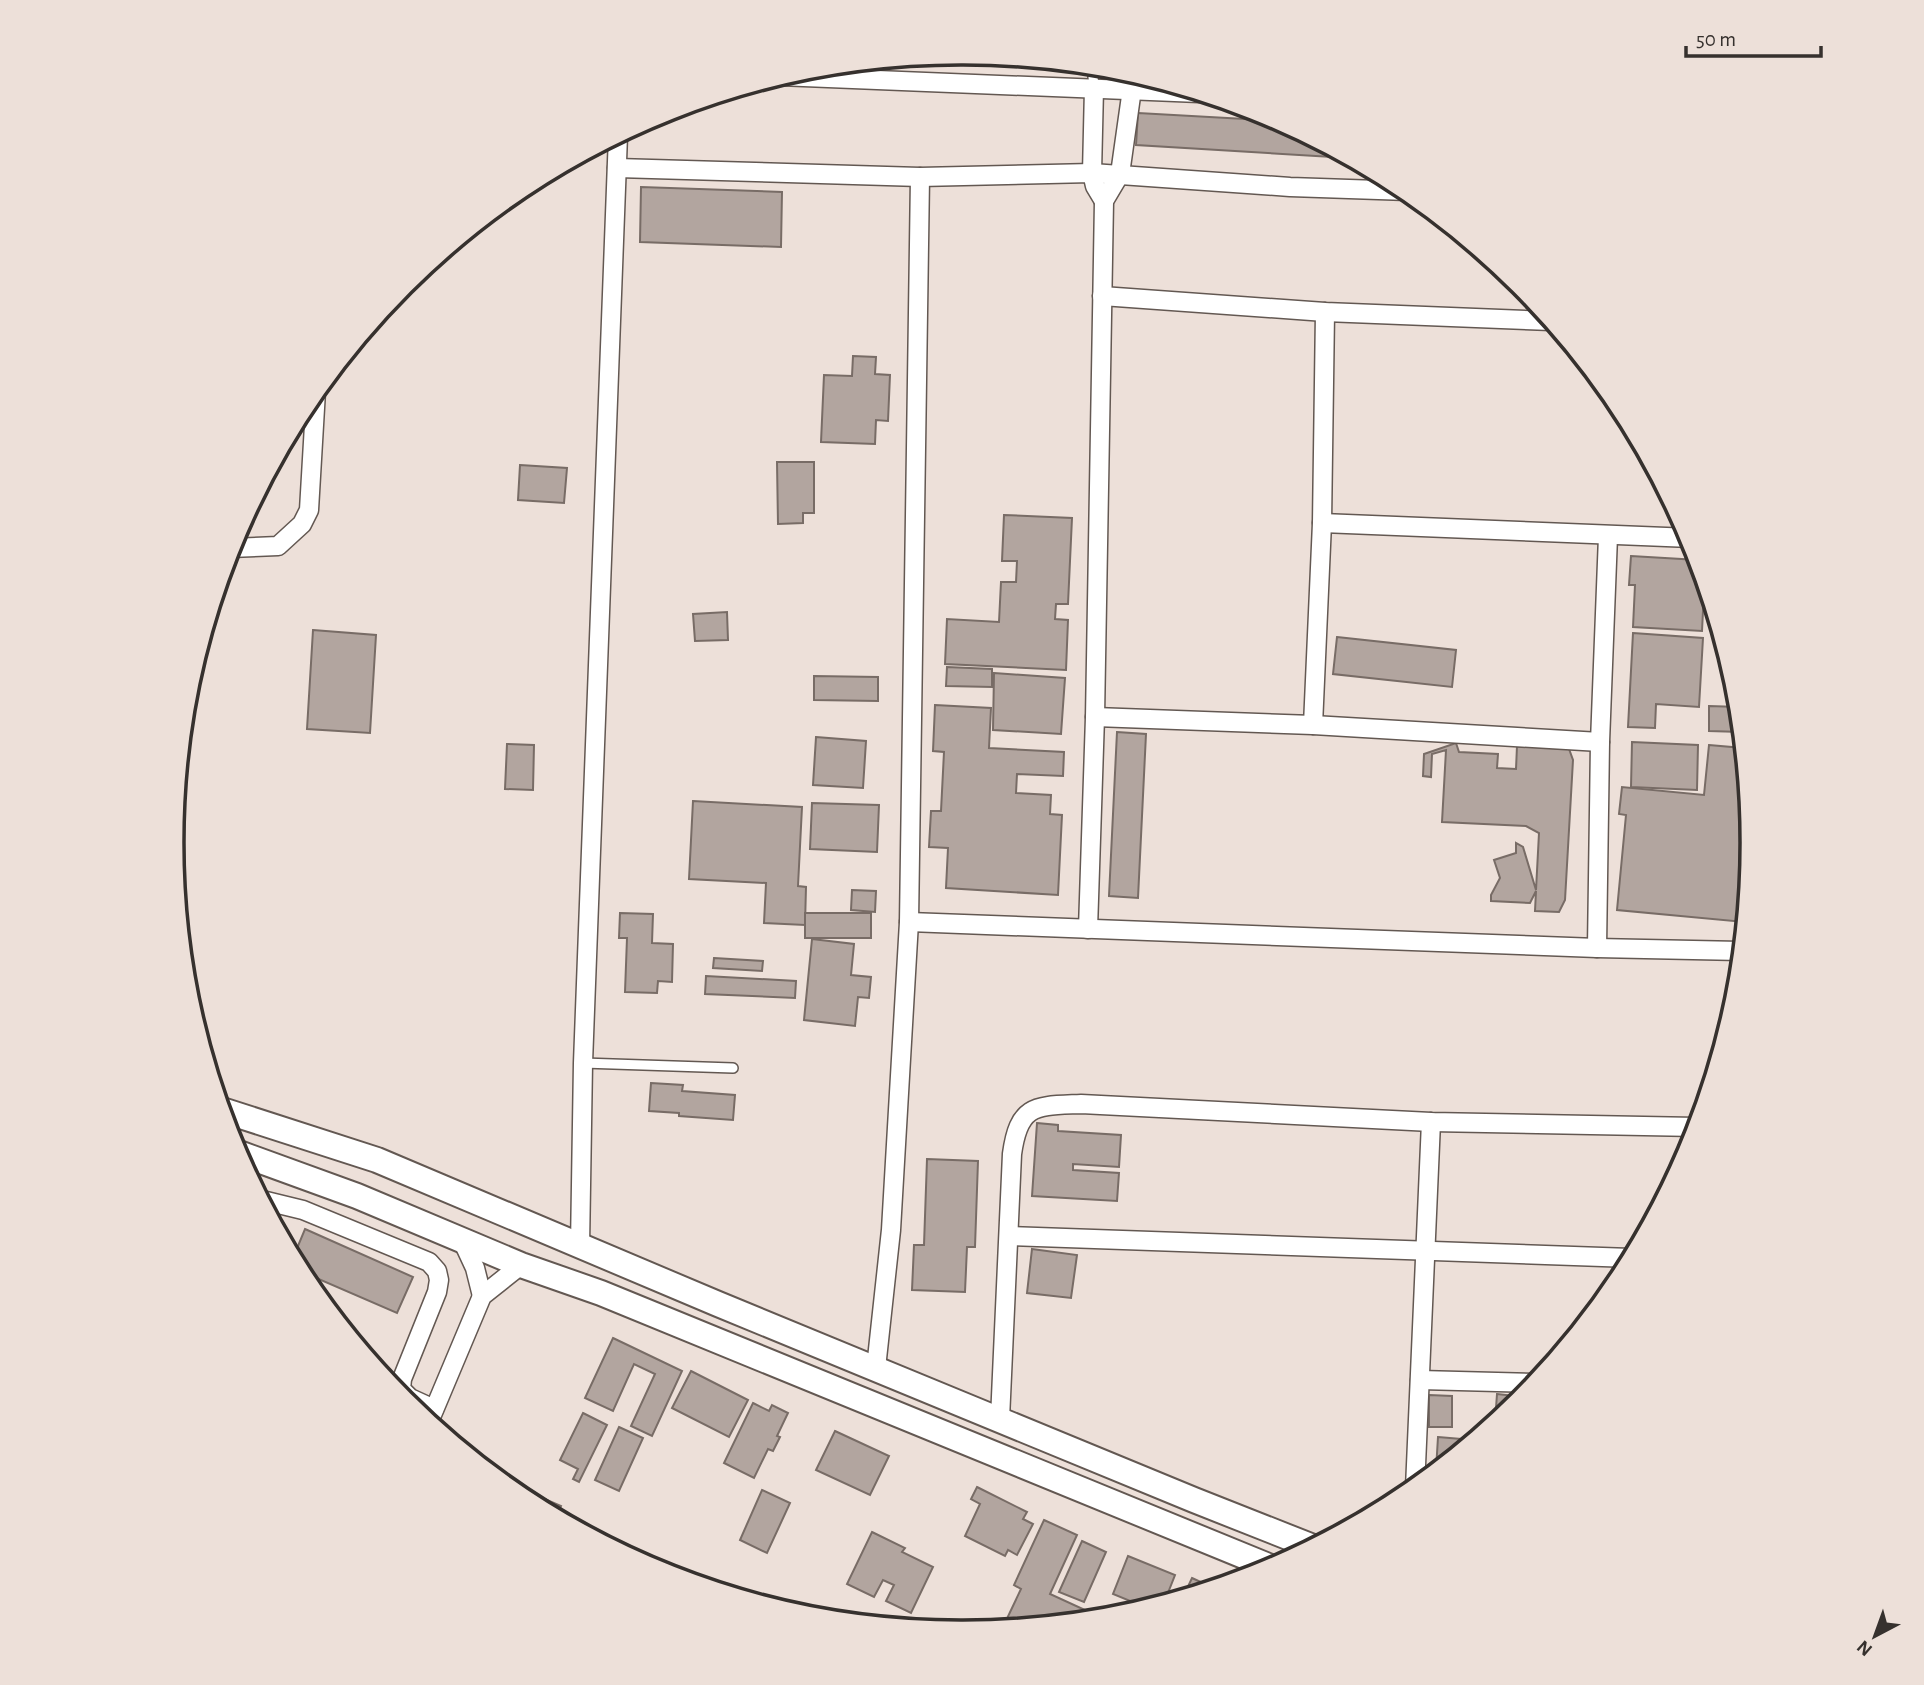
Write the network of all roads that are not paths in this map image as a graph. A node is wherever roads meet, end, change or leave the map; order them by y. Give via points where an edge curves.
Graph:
1 (1093, 76) edge
2 (823, 78) edge
3 (1094, 88) junction
4 (1132, 89) junction
5 (1162, 91) edge
6 (618, 145) edge
7 (617, 168) junction
8 (1092, 173) junction
9 (1120, 174) junction
10 (920, 177) junction
11 (1385, 190) edge
12 (1104, 201) junction
13 (1102, 296) junction
14 (1325, 312) junction
15 (1538, 320) edge
16 (315, 410) edge
17 (1322, 523) junction
18 (1608, 536) junction
19 (1678, 538) edge
20 (242, 547) edge
21 (1095, 718) junction
22 (1313, 725) junction
23 (1600, 742) junction
24 (909, 922) junction
25 (1088, 929) junction
26 (1597, 948) junction
27 (1732, 951) edge
28 (583, 1063) junction
29 (733, 1068) dead end
30 (234, 1114) edge
31 (1431, 1122) junction
32 (1686, 1127) edge
33 (251, 1157) edge
34 (273, 1203) edge
35 (1009, 1236) junction
36 (462, 1240) junction
37 (580, 1246) junction
38 (1424, 1252) junction
39 (1620, 1258) edge
40 (521, 1265) junction
41 (482, 1296) junction
42 (876, 1368) junction
43 (1420, 1380) junction
44 (402, 1381) edge
45 (1521, 1383) edge
46 (433, 1412) edge
47 (1000, 1419) junction
48 (1416, 1474) edge
49 (1154, 1483) junction
50 (1151, 1518) junction
51 (1301, 1542) edge
52 (1259, 1561) edge

1 - 3 lane
2 - 3 street
3 - 4 street
3 - 8 street
4 - 5 street
4 - 9 street
6 - 7 street
7 - 10 street
7 - 28 street
8 - 9 street
8 - 10 street
8 - 12 street
9 - 11 street
9 - 12 street
10 - 24 street
12 - 13 street
13 - 14 street
13 - 21 street
14 - 15 street
14 - 17 street
16 - 20 street via 309,510 302,524 278,546
17 - 18 street
17 - 22 street
18 - 19 street
18 - 23 street
21 - 22 street
21 - 25 street
22 - 23 street
23 - 26 street
24 - 25 street
24 - 42 street via 891,1230
25 - 26 street
26 - 27 street
28 - 29 lane
28 - 37 street
30 - 37 street via 377,1160
31 - 32 street
31 - 35 street via 1040,1105 1021,1121 1015,1133
31 - 38 street
33 - 36 street
34 - 44 street via 367,1235 429,1262 437,1271 437,1292
35 - 38 street
35 - 47 street
36 - 40 street
36 - 41 street
37 - 42 street
38 - 39 street
38 - 43 street
40 - 41 street
40 - 50 street via 601,1293
41 - 46 street
42 - 47 street
43 - 45 street
43 - 48 street
47 - 49 street
49 - 50 street
49 - 51 street
50 - 52 street

